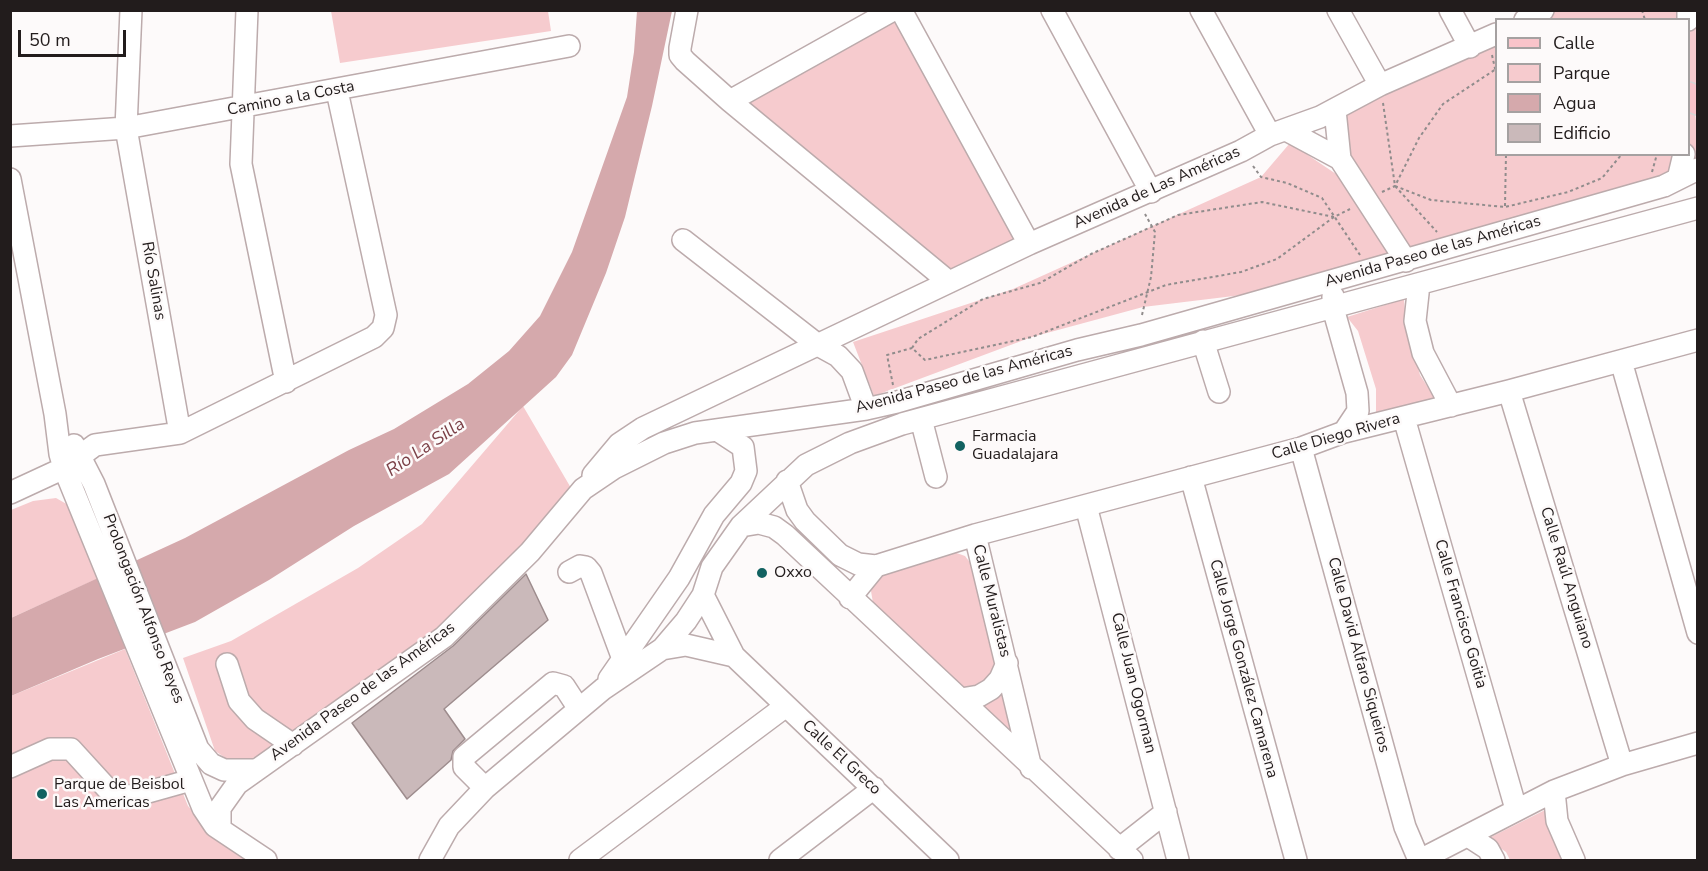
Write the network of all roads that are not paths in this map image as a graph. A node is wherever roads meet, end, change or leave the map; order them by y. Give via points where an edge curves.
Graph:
1 (131, 10) edge
2 (247, 10) edge
3 (687, 10) edge
4 (893, 10) edge
5 (901, 10) edge
6 (1052, 10) edge
7 (1201, 10) edge
8 (1338, 10) edge
9 (1450, 10) edge
10 (1543, 10) edge
11 (1529, 18) edge
12 (1495, 35) edge
13 (569, 46) dead end
14 (1470, 47) junction
15 (1380, 85) junction
16 (338, 91) junction
17 (730, 101) junction
18 (243, 108) junction
19 (1335, 110) junction
20 (126, 128) junction
21 (1279, 133) junction
22 (10, 136) edge
23 (1684, 156) edge
24 (1340, 159) junction
25 (1698, 169) edge
26 (10, 179) edge
27 (1678, 179) junction
28 (1143, 195) junction
29 (1698, 208) edge
30 (683, 240) dead end
31 (1029, 244) junction
32 (1406, 261) junction
33 (1334, 280) junction
34 (949, 282) junction
35 (1419, 284) junction
36 (1332, 308) junction
37 (1698, 340) edge
38 (1203, 341) junction
39 (818, 345) junction
40 (1621, 361) junction
41 (286, 382) junction
42 (1509, 391) junction
43 (1219, 393) dead end
44 (1451, 406) junction
45 (866, 409) junction
46 (1404, 418) junction
47 (921, 419) junction
48 (717, 430) junction
49 (1344, 432) junction
50 (180, 433) junction
51 (1301, 448) junction
52 (72, 462) junction
53 (936, 477) dead end
54 (1191, 477) junction
55 (787, 481) junction
56 (583, 489) junction
57 (10, 493) edge
58 (726, 498) junction
59 (1086, 506) junction
60 (741, 526) junction
61 (975, 535) junction
62 (876, 566) junction
63 (712, 567) junction
64 (569, 572) dead end
65 (703, 595) junction
66 (850, 598) junction
67 (1698, 633) edge
68 (662, 649) junction
69 (734, 656) junction
70 (623, 659) junction
71 (1007, 663) junction
72 (227, 664) dead end
73 (603, 689) junction
74 (961, 699) junction
75 (786, 706) junction
76 (579, 709) junction
77 (1698, 743) edge
78 (292, 745) junction
79 (190, 753) junction
80 (1622, 765) junction
81 (10, 767) edge
82 (1031, 768) junction
83 (253, 770) junction
84 (191, 780) junction
85 (485, 788) junction
86 (874, 788) junction
87 (1554, 791) junction
88 (1516, 810) junction
89 (1166, 812) junction
90 (220, 828) junction
91 (1468, 836) junction
92 (1126, 855) edge
93 (266, 861) edge
94 (430, 861) edge
95 (580, 861) edge
96 (780, 861) edge
97 (948, 861) edge
98 (1178, 861) edge
99 (1296, 861) edge
100 (1419, 861) edge
101 (1494, 861) edge
102 (1574, 861) edge

1 - 20 street, Río Salinas
2 - 18 street
3 - 17 street via 680,55
4 - 17 street
5 - 31 street
6 - 28 street
7 - 21 street
8 - 15 street
9 - 14 street
10 - 11 street
12 - 14 street, Avenida de Las Américas
13 - 16 street, Camino a la Costa
14 - 15 street, Avenida de Las Américas
15 - 19 street, Avenida de Las Américas
16 - 18 street, Camino a la Costa
16 - 41 street via 386,315 383,328 374,338
17 - 34 street
18 - 20 street, Camino a la Costa
18 - 41 street via 241,164
19 - 21 street, Avenida de Las Américas
19 - 24 street
20 - 22 street, Camino a la Costa
20 - 50 street, Río Salinas
21 - 24 street
21 - 28 street, Avenida de Las Américas
23 - 27 street
24 - 32 street
25 - 27 street, Avenida Paseo de las Américas
26 - 52 street, Prolongación Alfonso Reyes via 60,454
27 - 32 street, Avenida Paseo de las Américas
28 - 31 street, Avenida de Las Américas
29 - 35 street, Avenida Paseo de las Américas
30 - 39 street
31 - 34 street, Avenida de Las Américas
32 - 33 street, Avenida Paseo de las Américas
33 - 36 street
33 - 45 street, Avenida Paseo de las Américas
34 - 39 street, Avenida de Las Américas
35 - 36 street, Avenida Paseo de las Américas
35 - 44 street via 1415,321 1423,353
36 - 38 street, Avenida Paseo de las Américas
36 - 49 street via 1358,393 1358,411
37 - 40 street, Calle Diego Rivera
38 - 43 street
38 - 47 street, Avenida Paseo de las Américas
39 - 45 street via 838,356 852,371
39 - 56 street via 643,428 618,444
40 - 42 street, Calle Diego Rivera
40 - 67 street
41 - 50 street
42 - 44 street, Calle Diego Rivera
42 - 80 street, Calle Raúl Anguiano
44 - 46 street, Calle Diego Rivera
45 - 48 street, Avenida Paseo de las Américas
46 - 49 street, Calle Diego Rivera
46 - 88 street, Calle Francisco Goitia
47 - 53 street
47 - 55 street, Avenida Paseo de las Américas via 850,443 806,465
48 - 56 street, Avenida Paseo de las Américas via 664,443
48 - 58 street via 743,447 746,456 741,483
49 - 51 street, Calle Diego Rivera
50 - 52 street via 95,445
51 - 54 street, Calle Diego Rivera
51 - 100 street, Calle David Alfaro Siqueiros via 1406,827
52 - 57 street
52 - 79 street, Prolongación Alfonso Reyes via 75,492
52 - 79 street, Prolongación Alfonso Reyes via 94,484
54 - 59 street, Calle Diego Rivera
54 - 99 street, Calle Jorge González Camarena
55 - 60 street, Avenida Paseo de las Américas
55 - 62 street via 805,522 840,555 858,564
56 - 78 street, Avenida Paseo de las Américas via 530,552 444,637
58 - 63 street via 712,540
58 - 70 street via 679,578
59 - 61 street, Calle Diego Rivera
59 - 89 street, Calle Juan Ogorman
60 - 63 street, Avenida Paseo de las Américas
60 - 66 street via 759,523 774,527
61 - 62 street, Calle Muralistas
61 - 71 street, Calle Muralistas
62 - 66 street
63 - 65 street, Avenida Paseo de las Américas
64 - 70 street via 580,566 591,573
65 - 68 street, Avenida Paseo de las Américas
65 - 69 street, Calle El Greco
66 - 74 street
68 - 69 street via 687,645
68 - 73 street, Avenida Paseo de las Américas
69 - 75 street, Calle El Greco
70 - 73 street
71 - 74 street via 991,689
71 - 82 street, Calle Muralistas
72 - 78 street via 239,700 255,719
73 - 76 street, Avenida Paseo de las Américas
74 - 82 street
75 - 86 street, Calle El Greco
75 - 95 street
76 - 85 street, Avenida Paseo de las Américas
76 - 85 street via 564,686 553,683 464,757 464,767
77 - 80 street
78 - 83 street, Avenida Paseo de las Américas
79 - 83 street, Prolongación Alfonso Reyes via 224,770
79 - 84 street
80 - 87 street
81 - 84 street via 50,749 71,749 112,795 134,796
82 - 92 street
83 - 90 street, Avenida Paseo de las Américas via 224,799 218,819
84 - 90 street via 203,808
85 - 94 street, Avenida Paseo de las Américas via 449,826
86 - 96 street
86 - 97 street, Calle El Greco
87 - 88 street
87 - 102 street via 1557,821
88 - 91 street
89 - 92 street
89 - 98 street, Calle Juan Ogorman
90 - 93 street
91 - 100 street
91 - 101 street via 1488,849

